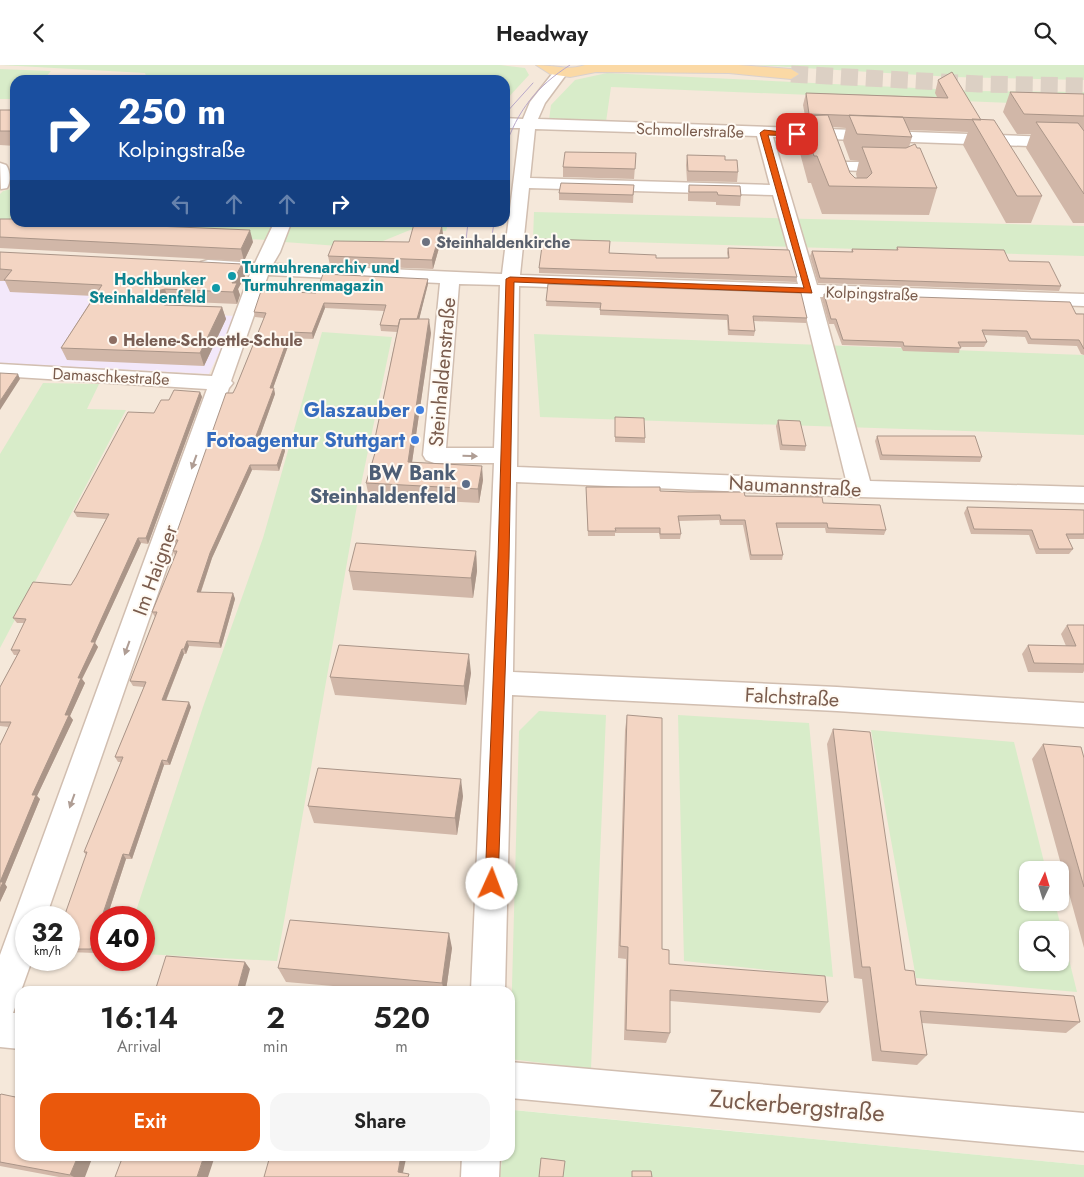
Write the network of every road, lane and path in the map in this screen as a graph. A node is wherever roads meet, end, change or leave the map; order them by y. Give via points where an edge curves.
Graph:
1 (543, 65) edge
2 (692, 65) edge
3 (595, 66) edge
4 (728, 69) junction
5 (561, 72) junction
6 (791, 74) tunnel mouth
7 (510, 123) edge
8 (528, 125) junction
9 (764, 133) junction
10 (831, 135) junction
11 (1084, 143) edge
12 (843, 167) junction
13 (898, 167) edge
14 (522, 183) junction
15 (849, 183) edge
16 (779, 190) junction
17 (280, 227) edge
18 (194, 265) edge
19 (261, 268) junction
20 (450, 278) junction
21 (510, 279) junction
22 (809, 291) junction
23 (1084, 300) edge
24 (0, 370) edge
25 (222, 383) junction
26 (506, 465) junction
27 (860, 489) junction
28 (1084, 495) edge
29 (499, 683) junction
30 (1084, 715) edge
31 (34, 906) edge
32 (15, 960) edge
33 (488, 986) edge
34 (0, 1002) edge
35 (0, 1029) edge
36 (15, 1030) edge
37 (515, 1080) edge
38 (1084, 1132) edge
39 (481, 1161) edge
40 (480, 1177) edge

1 - 5 main road
2 - 4 main road
3 - 4 main road
3 - 5 main road via 586,71
4 - 6 main road
5 - 8 street via 538,102
7 - 8 street, Schmollerstraße
8 - 9 street, Schmollerstraße
8 - 14 street
9 - 10 street, Schmollerstraße
9 - 16 street
10 - 11 street, Schmollerstraße
10 - 12 street
12 - 13 street
12 - 15 street
14 - 16 street
14 - 21 street
16 - 22 street
17 - 19 street, Im Haigner
18 - 19 street, Kolpingstraße
19 - 20 street, Kolpingstraße
19 - 25 street, Im Haigner via 237,312
20 - 21 street, Kolpingstraße
20 -> 26 street, Steinhaldenstraße via 434,455
21 - 22 street, Kolpingstraße
21 - 26 street
22 - 23 street, Kolpingstraße
22 - 27 street
24 - 25 street, Damaschkestraße
25 -> 31 street, Im Haigner
26 - 27 street, Naumannstraße
26 - 29 street
27 - 28 street, Naumannstraße
29 - 30 street, Falchstraße
29 - 33 street
32 - 34 street
35 - 36 street
37 - 38 street, Zuckerbergstraße
39 - 40 street

